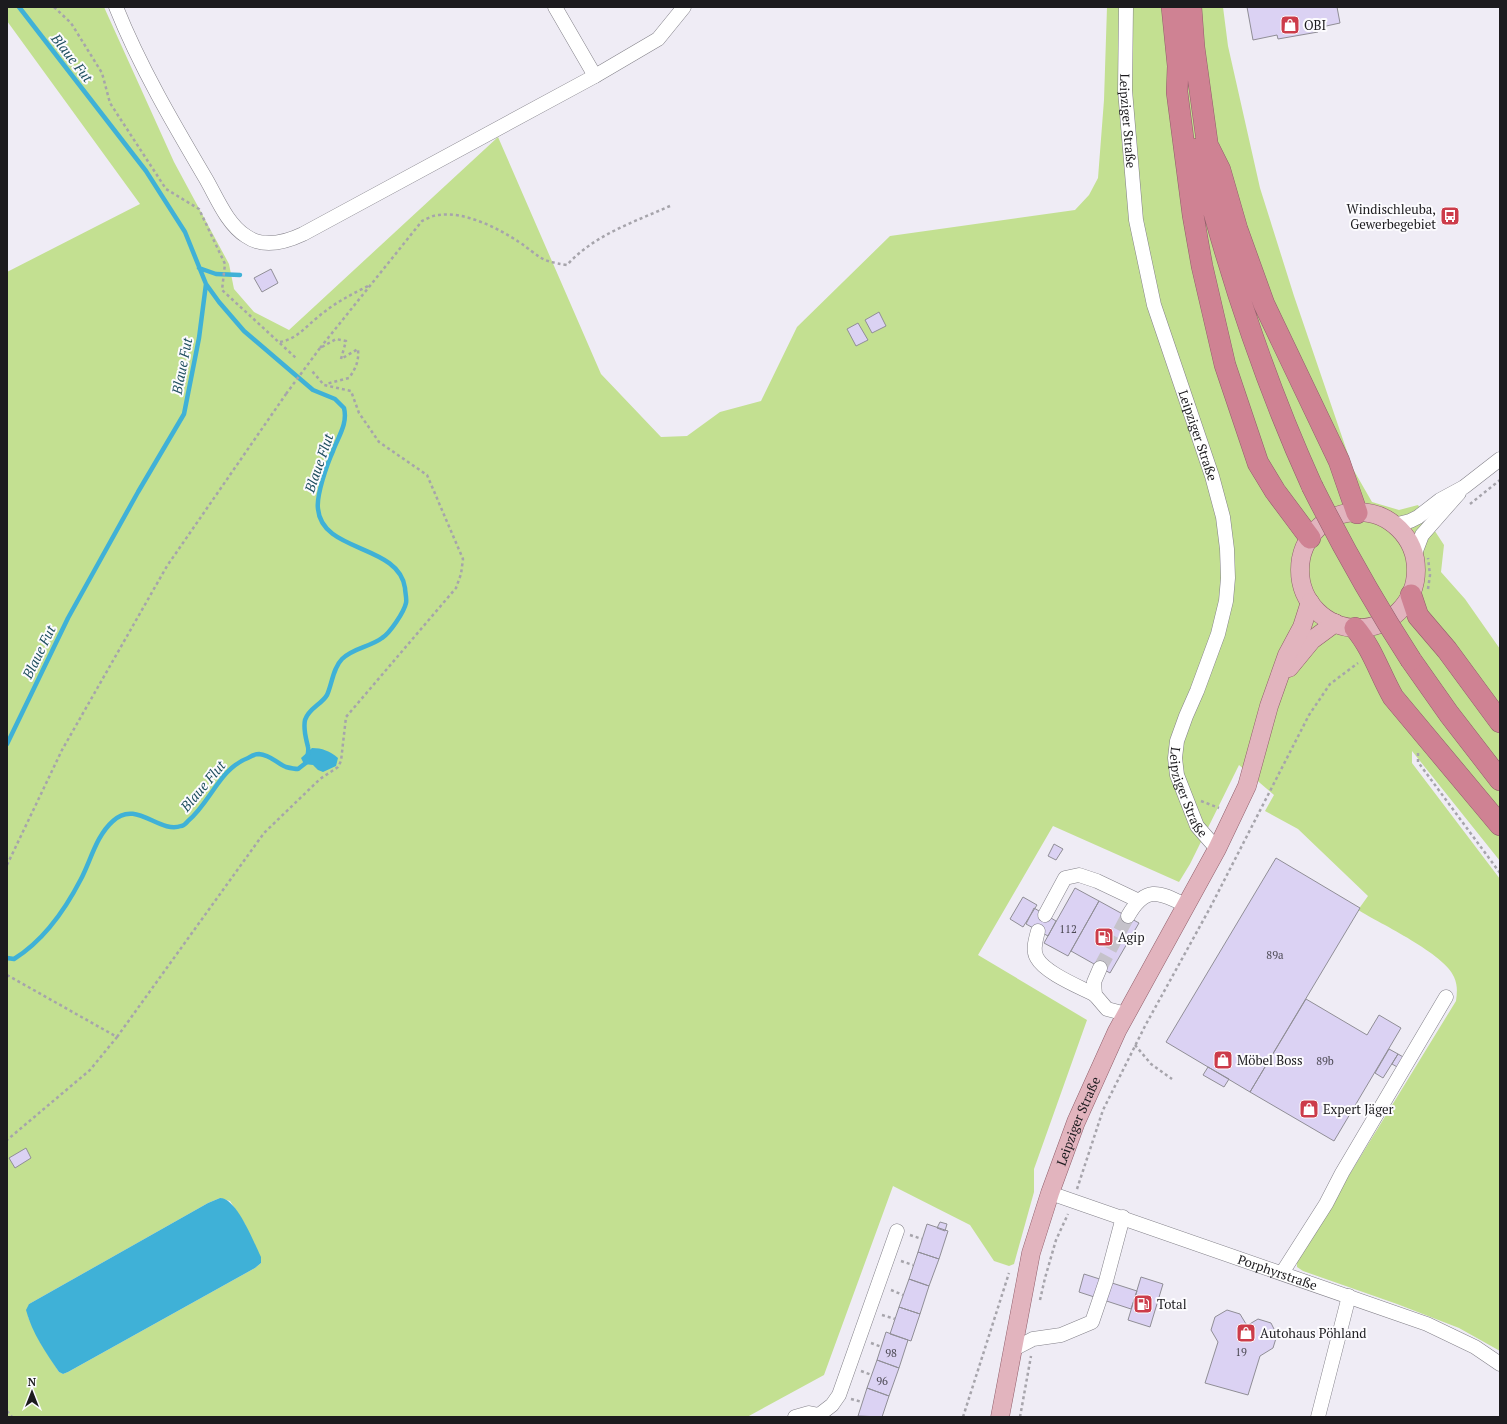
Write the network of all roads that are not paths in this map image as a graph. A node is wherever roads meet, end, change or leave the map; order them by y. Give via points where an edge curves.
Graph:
1 (116, 7) edge
2 (555, 7) edge
3 (684, 7) edge
4 (1126, 7) edge
5 (1172, 7) edge
6 (1191, 7) edge
7 (1178, 66) junction
8 (594, 76) junction
9 (1209, 148) junction
10 (1215, 213) junction
11 (1500, 459) edge
12 (1464, 487) junction
13 (1357, 512) junction
14 (1394, 525) junction
15 (1310, 538) junction
16 (1421, 556) junction
17 (1419, 593) junction
18 (1310, 602) junction
19 (1335, 623) junction
20 (1355, 628) junction
21 (1279, 680) junction
22 (1500, 722) edge
23 (1500, 780) edge
24 (1500, 825) edge
25 (1216, 848) junction
26 (1137, 900) junction
27 (1185, 905) junction
28 (1046, 915) dead end
29 (1128, 916) tunnel mouth
30 (1038, 931) dead end
31 (1100, 968) tunnel mouth
32 (1095, 995) junction
33 (1446, 996) dead end
34 (1126, 1014) junction
35 (1050, 1193) junction
36 (1123, 1217) junction
37 (897, 1231) dead end
38 (1282, 1273) junction
39 (1349, 1296) junction
40 (1012, 1350) junction
41 (1500, 1364) edge
42 (820, 1416) edge
43 (795, 1417) edge
44 (1000, 1417) edge
45 (1318, 1417) edge

1 - 8 street via 131,44 176,129 228,216 246,237 261,242 286,242 303,234
2 - 8 street
3 - 8 street via 658,39
4 - 25 street, Leipziger Straße via 1125,90 1136,220 1154,305 1212,476 1223,517 1227,548 1226,601 1218,634 1183,722 1175,758 1177,775 1197,826
5 - 7 highway
6 - 9 highway via 1194,47
7 - 10 highway via 1185,87 1205,191
7 - 15 highway via 1177,92 1193,216 1225,365 1258,463 1275,492
9 - 10 highway
9 - 13 highway via 1220,170 1236,229 1264,304 1339,462
10 - 23 highway, bridge via 1258,357 1312,486 1335,532 1411,660
11 - 12 street
12 - 14 street via 1440,500 1410,522
12 - 16 street via 1422,535
13 - 14 main road via 1376,515
13 - 15 main road via 1326,522
14 - 16 main road
15 - 18 main road via 1301,563 1301,577
16 - 17 main road via 1416,575
17 - 20 main road via 1394,616 1375,625
17 - 22 highway via 1418,616 1447,650
18 - 19 main road
18 - 21 main road, Leipziger Straße
19 - 20 main road
19 - 21 main road, Leipziger Straße via 1312,640
20 - 24 highway via 1364,639 1393,697
21 - 25 main road, Leipziger Straße via 1269,706 1247,786
25 - 27 main road, Leipziger Straße
26 - 27 street via 1150,894 1164,894
26 - 28 street via 1079,875 1065,878
26 - 29 street
27 - 34 main road, Leipziger Straße
30 - 32 street via 1034,946 1037,958 1054,974
31 - 32 street via 1094,982
32 - 34 street via 1107,1009
33 - 38 street via 1326,1204
34 - 35 main road, Leipziger Straße via 1076,1122
35 - 36 street, Porphyrstraße
35 - 40 main road, Leipziger Straße via 1031,1253
36 - 38 street, Porphyrstraße
36 - 40 street via 1106,1282 1092,1322 1061,1335 1033,1339
37 - 42 street via 839,1395
38 - 39 street, Porphyrstraße
39 - 41 street, Porphyrstraße via 1427,1324 1475,1347
39 - 45 street
40 - 44 main road, Leipziger Straße
42 - 43 street via 809,1413

